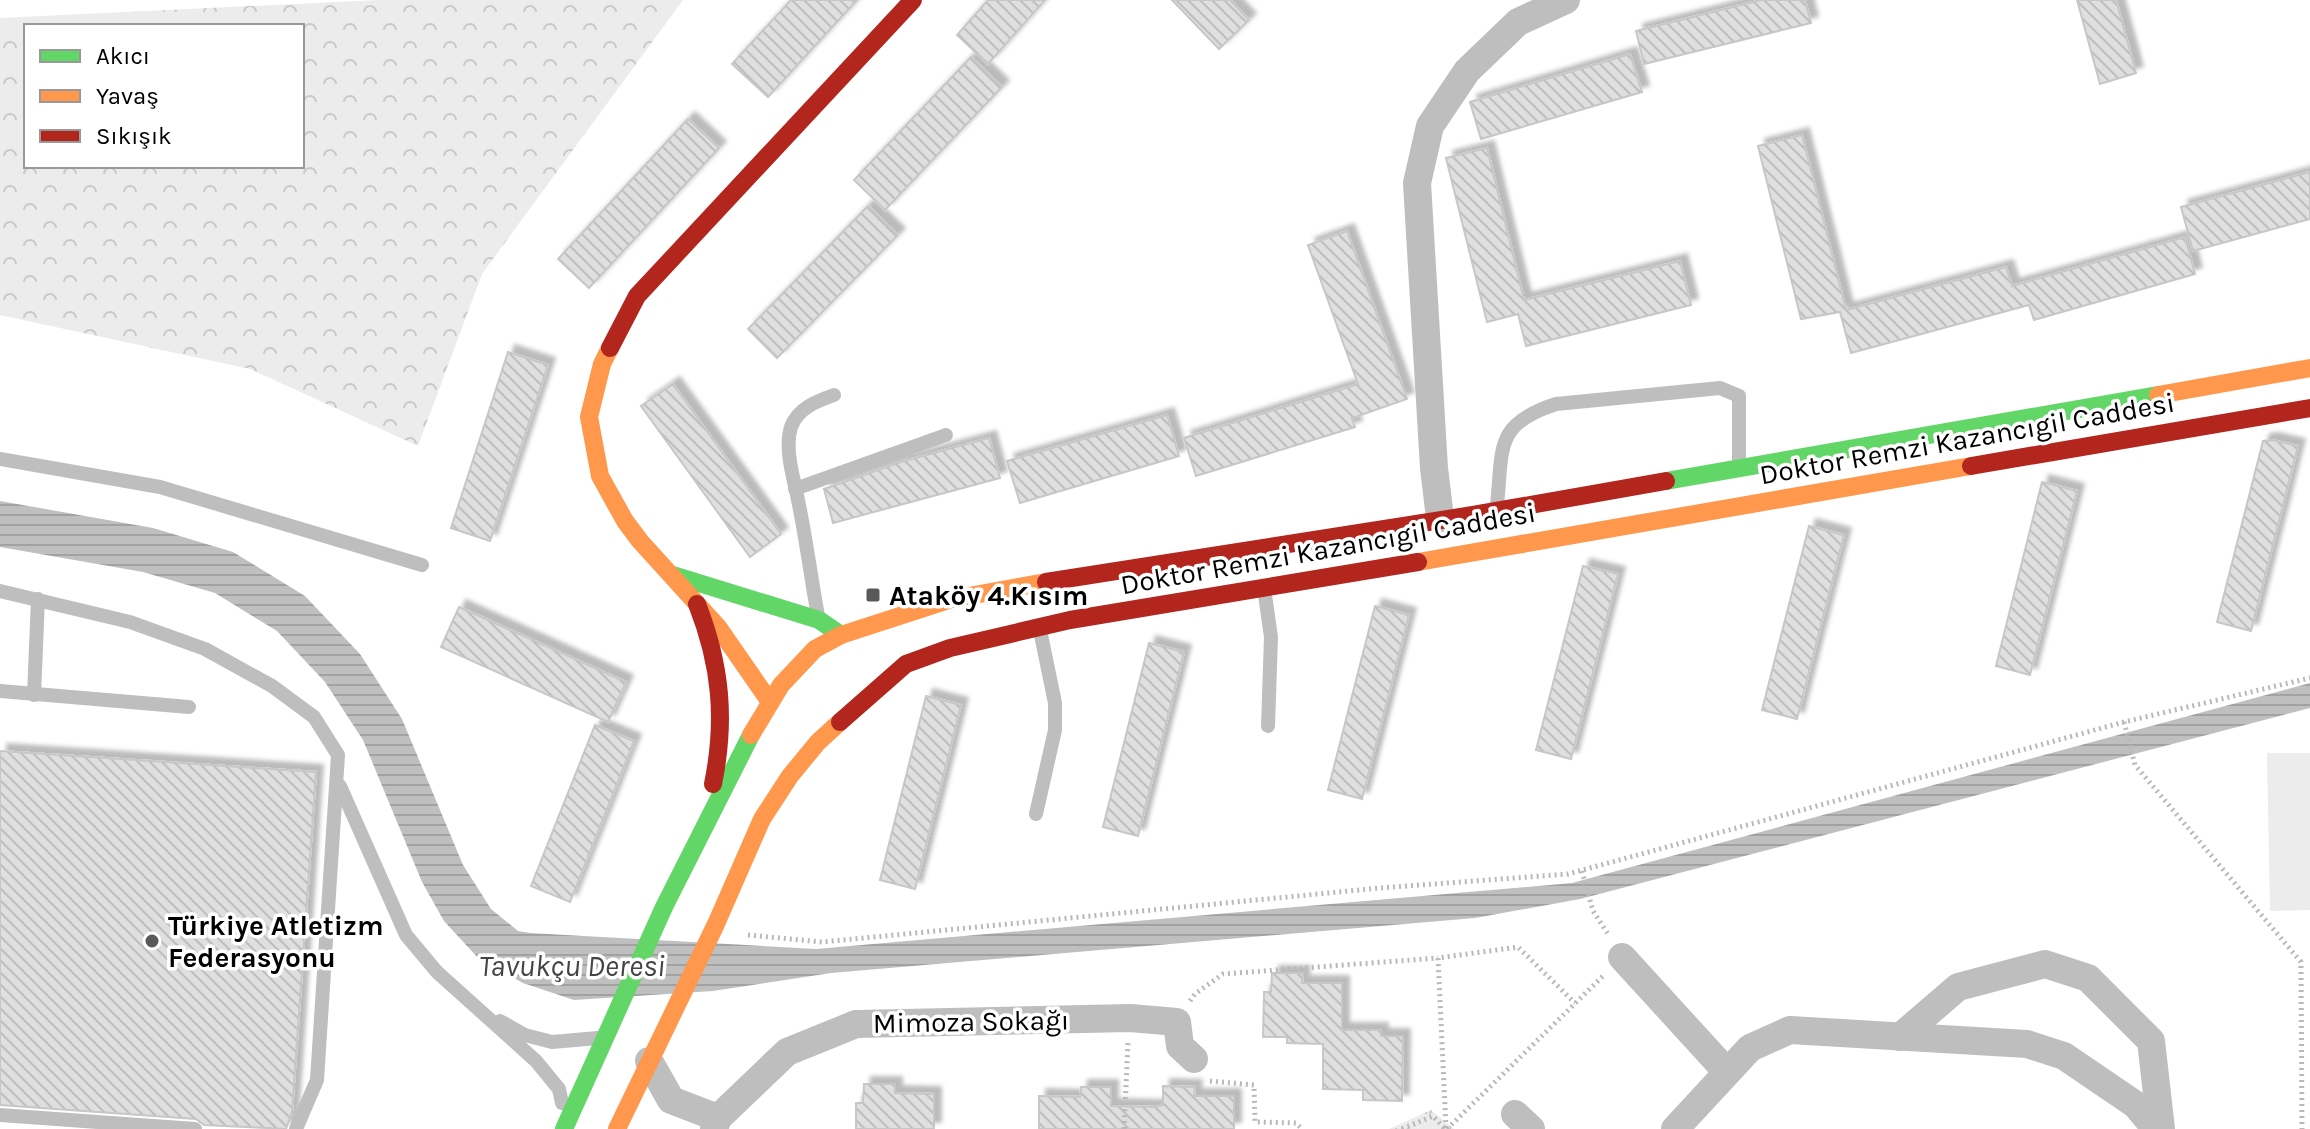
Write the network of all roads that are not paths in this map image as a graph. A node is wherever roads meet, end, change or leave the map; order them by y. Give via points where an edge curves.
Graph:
1 (913, 0) edge
2 (1566, 0) edge
3 (2310, 368) edge
4 (834, 395) dead end
5 (2310, 408) edge
6 (946, 435) dead end
7 (0, 459) edge
8 (1740, 467) junction
9 (795, 489) junction
10 (1497, 511) junction
11 (1440, 518) junction
12 (422, 565) dead end
13 (673, 575) junction
14 (1264, 589) junction
15 (0, 591) edge
16 (38, 599) junction
17 (697, 604) junction
18 (819, 620) junction
19 (1039, 627) junction
20 (846, 640) junction
21 (869, 674) dead end
22 (0, 691) edge
23 (869, 694) junction
24 (34, 695) junction
25 (770, 702) junction
26 (189, 707) dead end
27 (1268, 726) dead end
28 (818, 742) junction
29 (338, 782) junction
30 (1036, 814) dead end
31 (701, 834) junction
32 (1622, 957) road end
33 (485, 1014) junction
34 (1900, 1037) junction
35 (605, 1038) junction
36 (655, 1049) junction
37 (1201, 1070) road end
38 (1727, 1072) junction
39 (0, 1115) edge
40 (716, 1124) edge
41 (195, 1129) edge
42 (296, 1129) edge
43 (563, 1129) edge
44 (617, 1129) edge
45 (1675, 1129) edge
46 (2158, 1129) edge

1 - 13 main road via 637,296 602,364 589,417 600,476 625,521
2 - 11 street via 1518,22 1467,71 1430,126 1417,183
3 - 8 main road, Doktor Remzi Kazancıgil Caddesi
4 - 9 lane via 812,402 791,427
5 - 14 main road, Doktor Remzi Kazancıgil Caddesi
6 - 9 lane
7 - 12 lane via 160,487
8 - 10 main road, Doktor Remzi Kazancıgil Caddesi
8 - 10 lane via 1739,396 1731,391 1556,404 1530,413 1508,434
9 - 18 lane
10 - 11 main road, Doktor Remzi Kazancıgil Caddesi
11 - 20 main road, Doktor Remzi Kazancıgil Caddesi via 952,599
13 - 17 main road
13 - 18 main road
14 - 19 main road, Doktor Remzi Kazancıgil Caddesi
14 - 27 lane via 1271,637
15 - 16 lane
16 - 24 lane
16 - 29 lane via 190,643 272,686 314,717 338,755
17 - 25 main road
17 - 31 main road via 711,634 723,691 716,771
18 - 20 main road
19 - 23 main road, Doktor Remzi Kazancıgil Caddesi via 906,664
19 - 30 lane via 1055,703 1055,730
20 - 25 main road, Doktor Remzi Kazancıgil Caddesi via 815,649
21 - 23 main road
22 - 24 lane
23 - 28 main road, Doktor Remzi Kazancıgil Caddesi
24 - 26 lane
25 - 28 main road via 792,729
25 - 31 main road, Doktor Remzi Kazancıgil Caddesi
28 - 36 main road, Doktor Remzi Kazancıgil Caddesi via 762,819
29 - 33 lane via 406,935 437,972
29 - 42 lane via 317,1080
31 - 35 main road, Doktor Remzi Kazancıgil Caddesi
32 - 38 street
33 - 35 lane via 552,1042
33 - 43 lane via 559,1089
34 - 38 street via 1790,1030 1750,1048
34 - 46 street via 2027,1044 2064,1056 2136,1105
34 - 46 street via 1958,987 2045,964 2088,978 2151,1041
35 - 43 main road
36 - 40 street via 671,1100
36 - 44 main road, Doktor Remzi Kazancıgil Caddesi
37 - 40 street, Mimoza Sokağı via 1180,1046 1177,1022 1130,1018 856,1024 787,1052
38 - 45 street
39 - 41 lane

